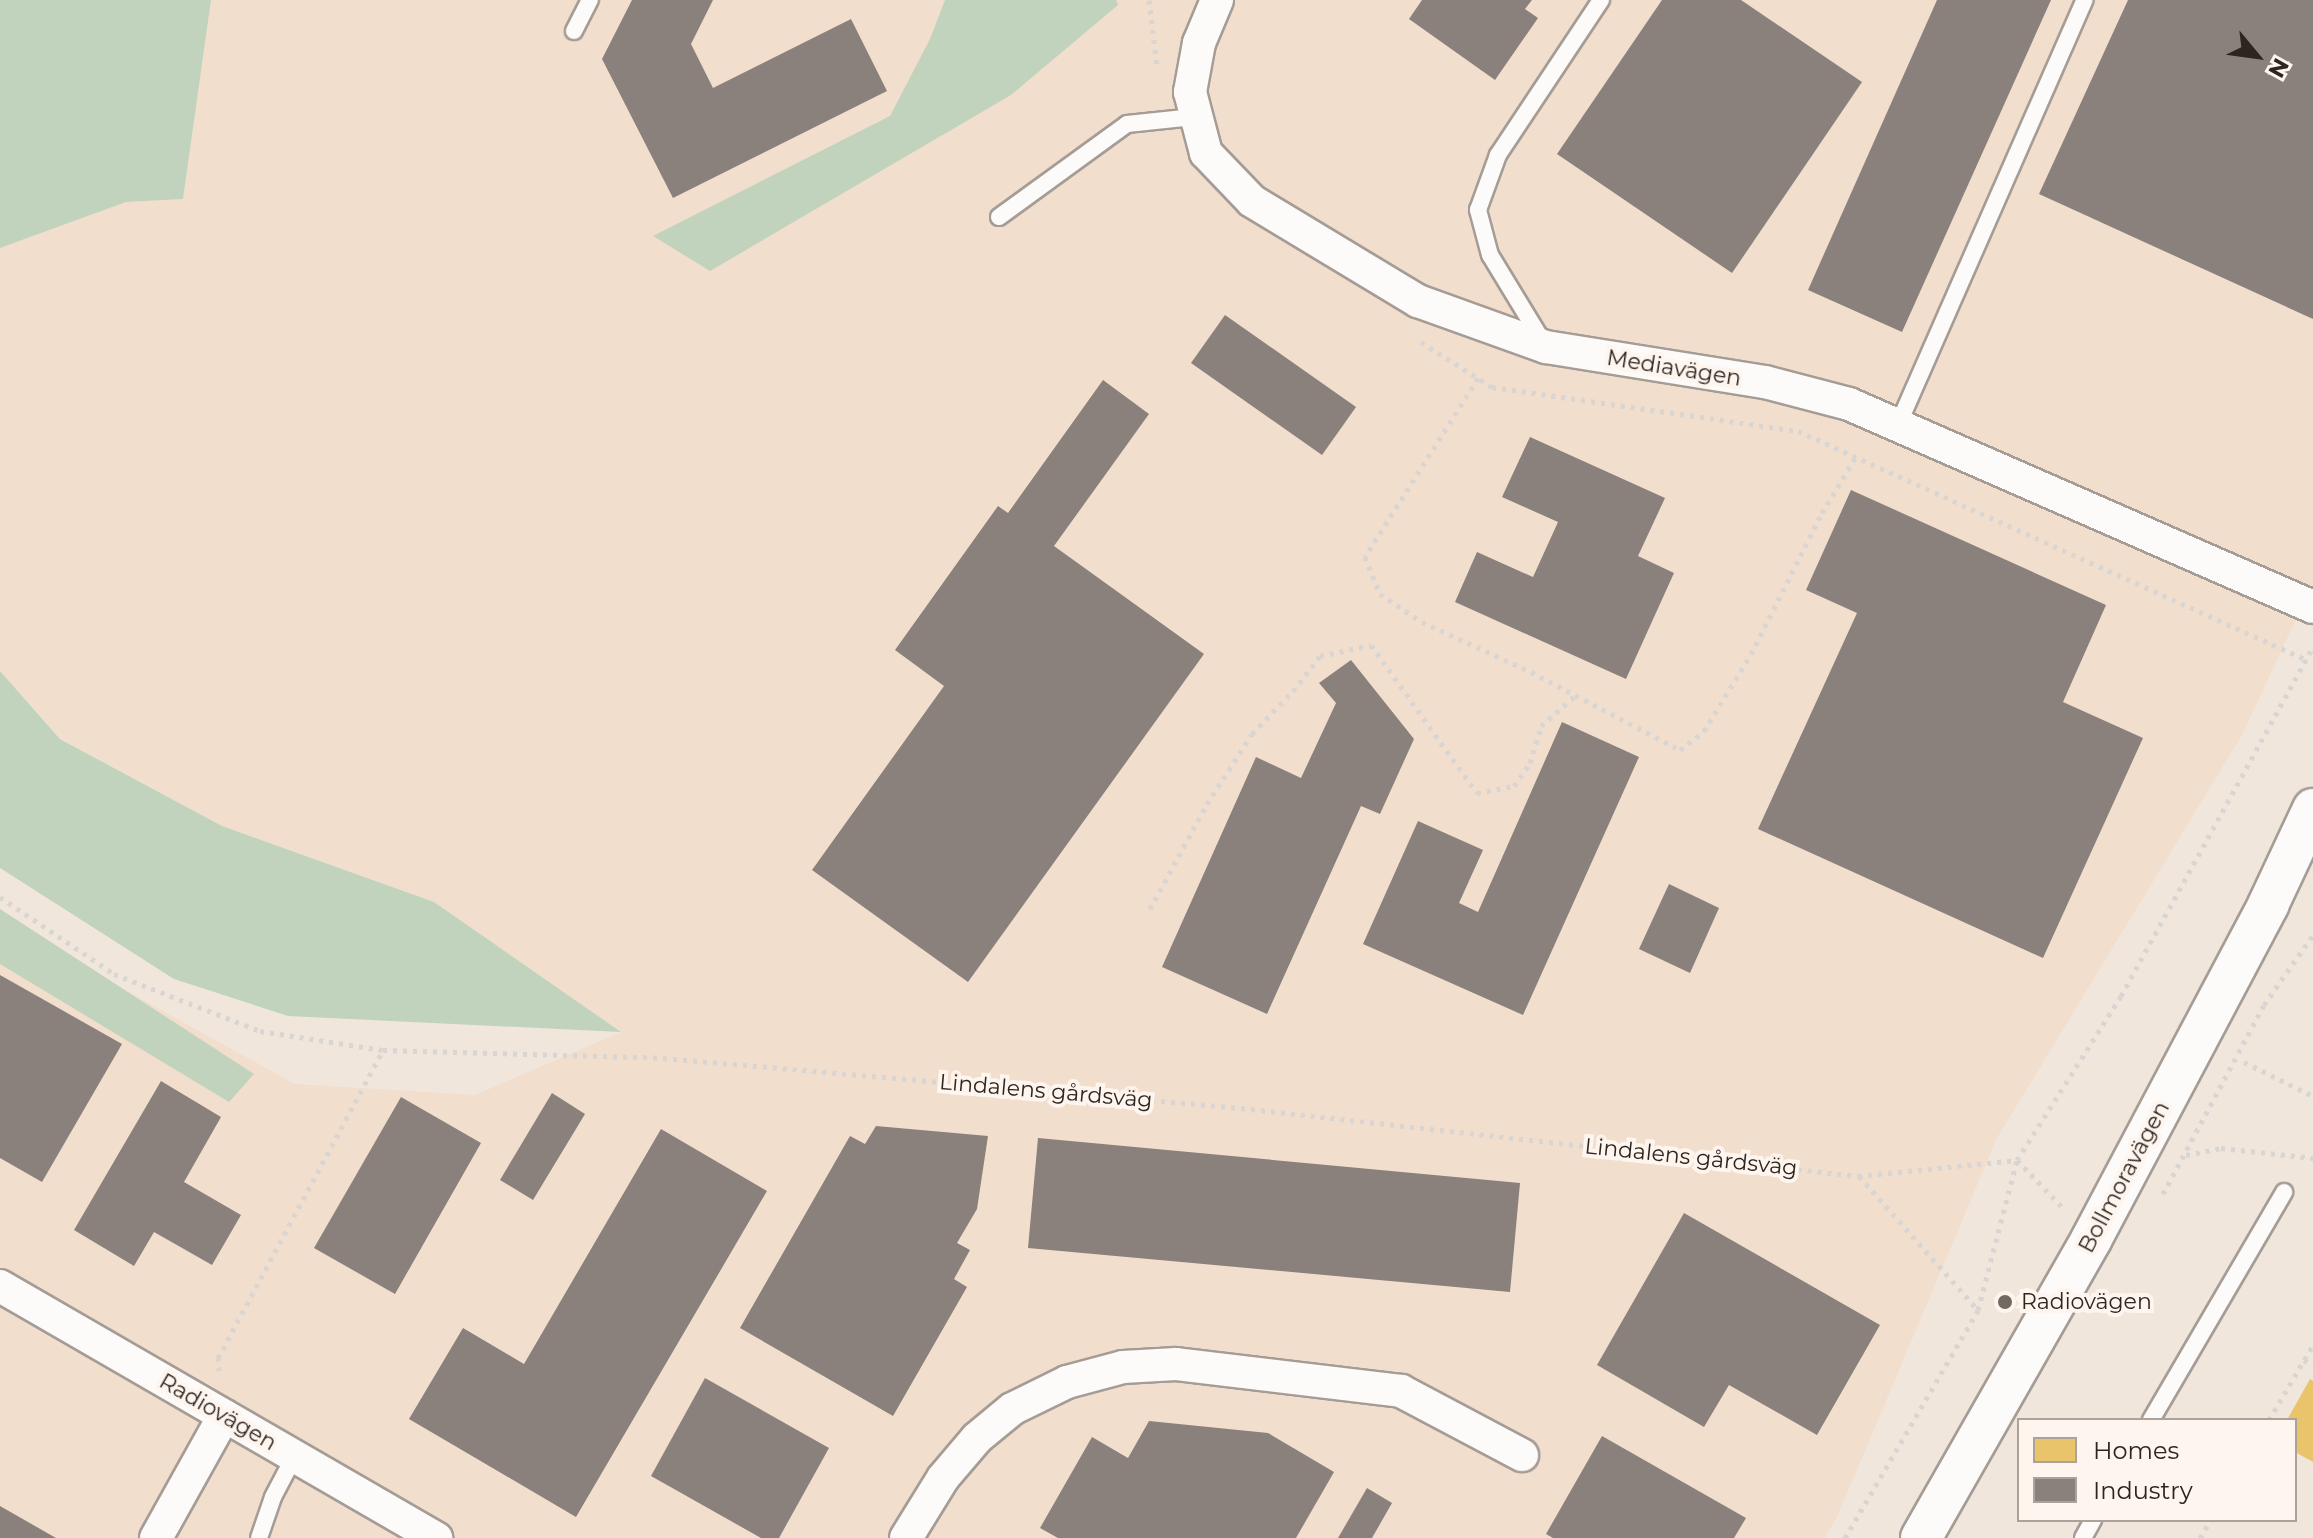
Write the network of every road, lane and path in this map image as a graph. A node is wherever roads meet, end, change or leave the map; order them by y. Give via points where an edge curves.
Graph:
1 (590, 0) edge
2 (1217, 0) edge
3 (1601, 0) edge
4 (2085, 0) edge
5 (574, 31) dead end
6 (1194, 117) junction
7 (999, 217) dead end
8 (1546, 347) junction
9 (1478, 378) dead end
10 (1898, 425) junction
11 (1855, 458) dead end
12 (2313, 607) edge
13 (2313, 647) edge
14 (1574, 697) junction
15 (2313, 809) edge
16 (0, 897) edge
17 (1150, 909) dead end
18 (2313, 935) edge
19 (383, 1050) junction
20 (2244, 1062) dead end
21 (2313, 1096) edge
22 (2313, 1158) edge
23 (2017, 1160) junction
24 (1858, 1176) junction
25 (2284, 1192) dead end
26 (2092, 1238) junction
27 (0, 1286) edge
28 (1978, 1310) junction
29 (2313, 1345) edge
30 (2304, 1360) junction
31 (2313, 1365) edge
32 (224, 1416) junction
33 (2152, 1418) edge
34 (2270, 1418) edge
35 (1522, 1455) dead end
36 (294, 1457) junction
37 (156, 1538) edge
38 (259, 1538) edge
39 (436, 1538) edge
40 (906, 1538) edge
41 (1845, 1538) edge
42 (1921, 1538) edge

1 - 5 lane
2 - 6 street, Mediavägen via 1199,43 1190,92
3 - 8 lane via 1498,155 1478,210 1490,255
4 - 10 lane
6 - 7 lane via 1127,124
6 - 8 street, Mediavägen via 1206,153 1252,201 1418,301
8 - 10 street, Mediavägen via 1765,382 1849,404
9 - 14 path via 1365,557 1380,594 1422,622
10 - 12 street, Mediavägen
11 - 14 path via 1704,731 1680,750
13 - 23 path via 2121,996
14 - 17 path via 1541,726 1530,763 1514,786 1477,793 1371,645 1320,656 1252,734
15 - 26 street, Bollmoravägen
16 - 19 path, Lindalens gårdsväg via 114,974 260,1031
18 - 22 path via 2264,1005 2186,1155 2221,1148
19 - 24 path, Lindalens gårdsväg via 710,1062 1241,1108
19 - 32 path via 218,1358
20 - 21 path
23 - 24 path, Lindalens gårdsväg
23 - 26 path
23 - 28 path
24 - 28 path
25 - 33 lane
26 - 42 street, Bollmoravägen
27 - 32 street, Radiovägen
28 - 41 path
29 - 30 path
30 - 31 path
30 - 34 path
32 - 36 street, Radiovägen
32 - 37 street
35 - 40 street via 1401,1391 1176,1364 1123,1367 1067,1382 1012,1409 977,1438 943,1478
36 - 38 lane
36 - 39 street, Radiovägen

